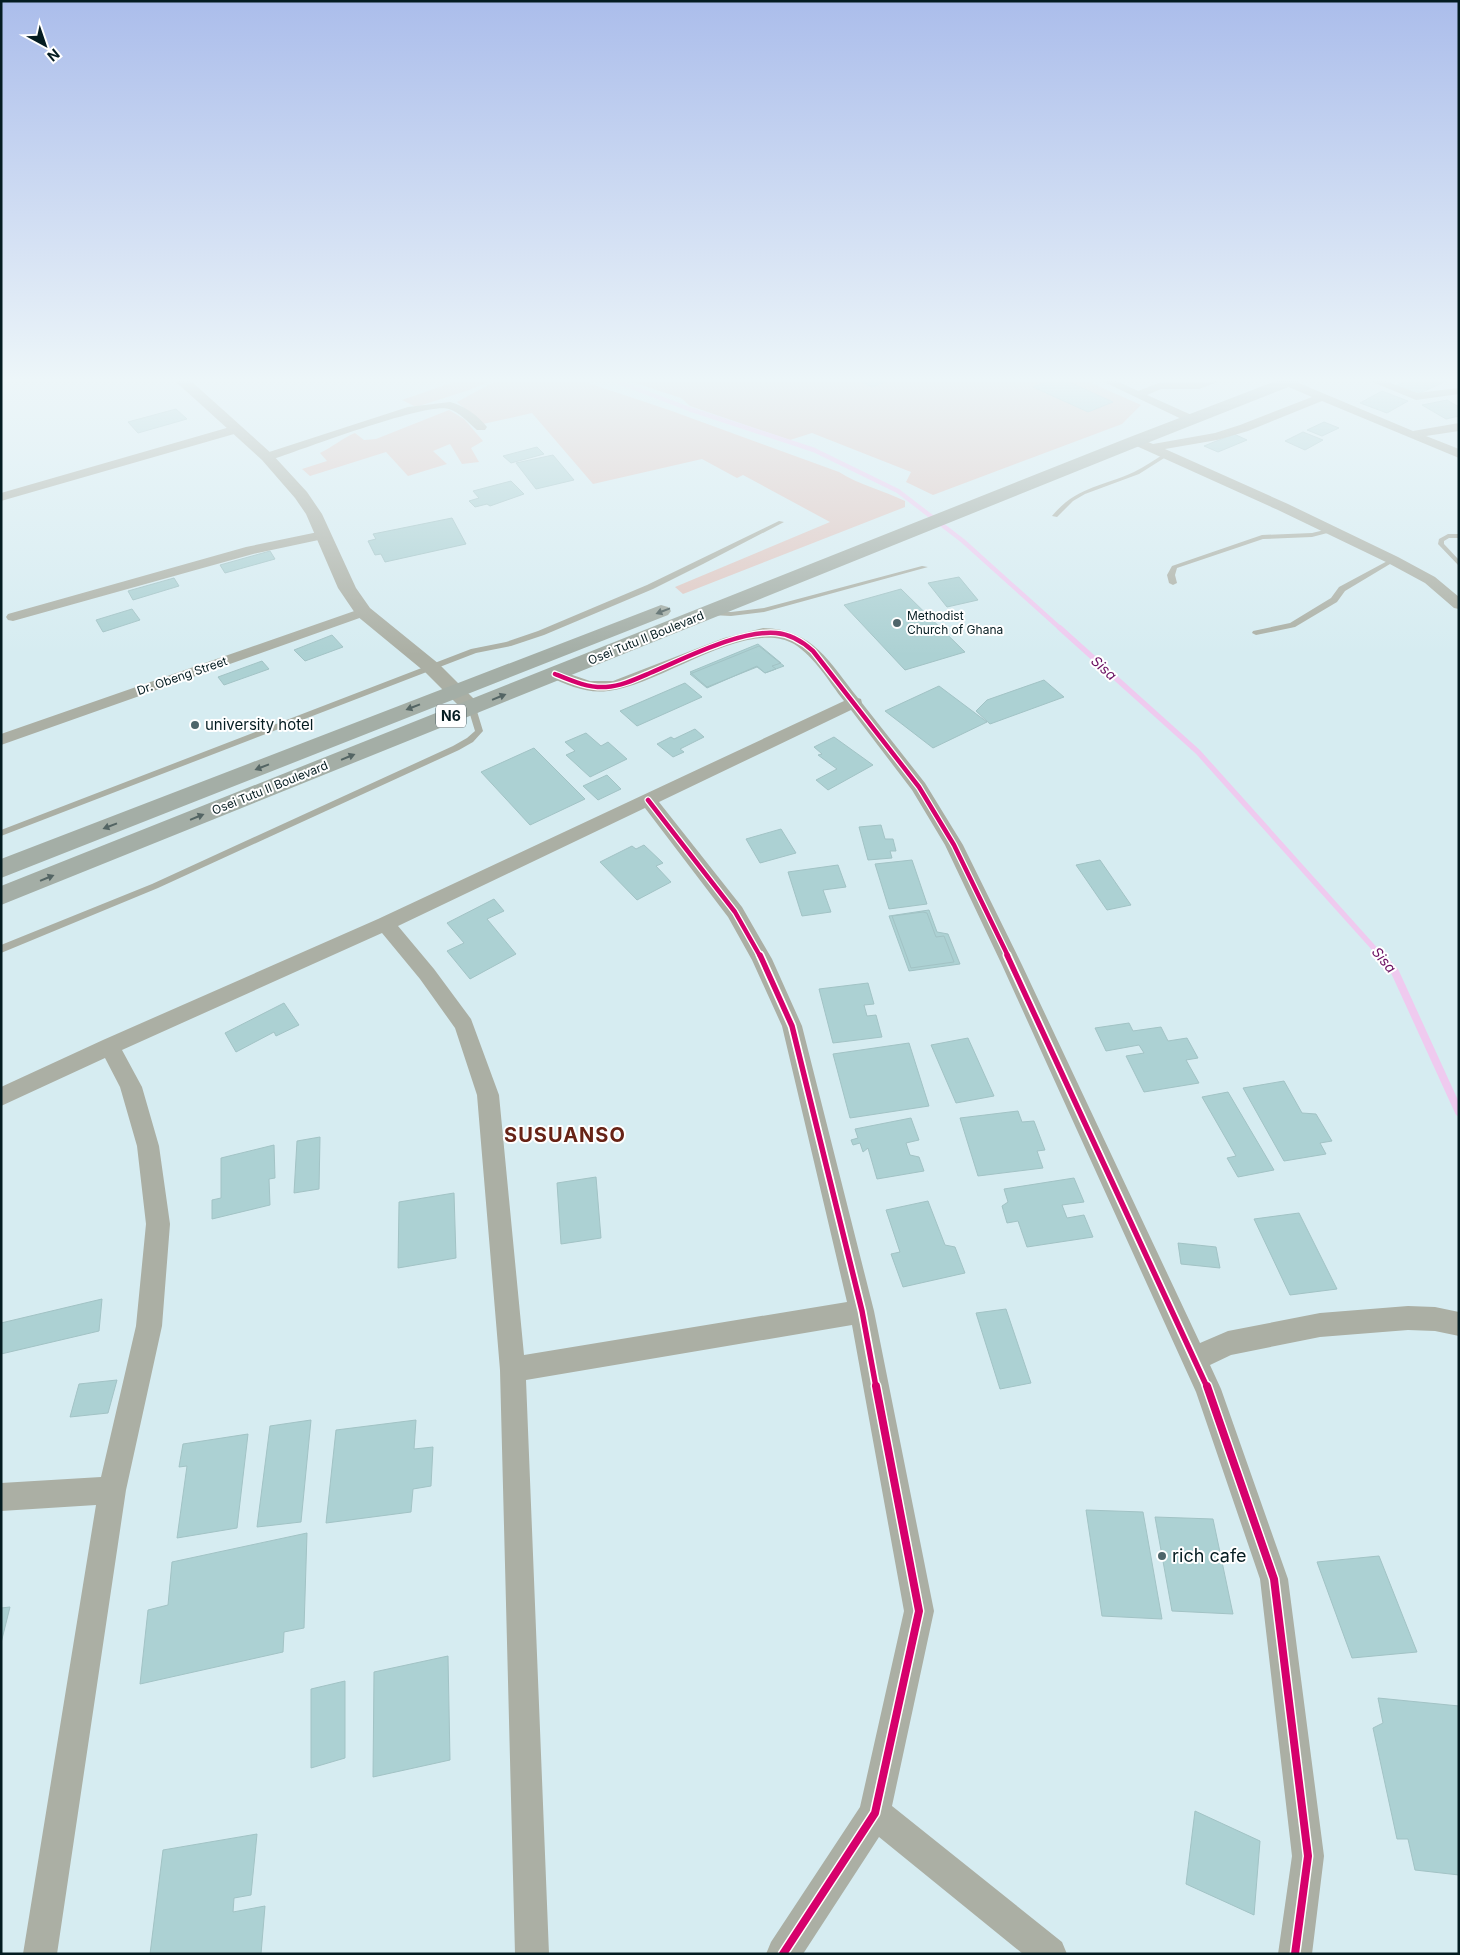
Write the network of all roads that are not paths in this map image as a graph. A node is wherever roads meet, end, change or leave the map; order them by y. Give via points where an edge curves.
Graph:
1 (87, 472) edge
2 (281, 472) edge
3 (1020, 472) edge
4 (1060, 472) edge
5 (1138, 472) edge
6 (1204, 472) edge
7 (1, 497) edge
8 (1054, 516) dead end
9 (781, 522) dead end
10 (894, 530) junction
11 (1333, 530) junction
12 (324, 536) junction
13 (1459, 536) edge
14 (1393, 560) junction
15 (1459, 564) edge
16 (924, 568) dead end
17 (1173, 583) dead end
18 (1459, 605) edge
19 (363, 612) junction
20 (707, 613) junction
21 (13, 617) dead end
22 (1256, 633) dead end
23 (432, 668) junction
24 (555, 674) junction
25 (456, 690) junction
26 (855, 702) junction
27 (472, 708) junction
28 (1, 740) edge
29 (648, 800) junction
30 (1, 833) edge
31 (1, 869) edge
32 (1, 896) edge
33 (385, 924) junction
34 (1, 950) edge
35 (110, 1046) junction
36 (1, 1097) edge
37 (862, 1311) junction
38 (1459, 1324) edge
39 (1194, 1359) junction
40 (513, 1370) junction
41 (112, 1490) junction
42 (1, 1497) edge
43 (875, 1813) junction
44 (40, 1954) edge
45 (532, 1954) edge
46 (783, 1954) edge
47 (1050, 1954) edge
48 (1296, 1954) edge

1 - 7 street
2 - 12 street via 314,514
3 - 10 highway, Osei Tutu II Boulevard / N6 via 961,496
4 - 10 highway, Osei Tutu II Boulevard / N6 via 980,505
5 - 8 lane via 1083,493
6 - 11 street
9 - 23 lane via 701,564 559,625 508,644 474,651
10 - 20 highway, Osei Tutu II Boulevard / N6
10 -> 25 highway, Osei Tutu II Boulevard / N6
11 - 14 street
11 - 17 lane via 1312,535 1262,537 1244,542 1174,566
12 - 19 street via 347,588
12 - 21 street via 251,550
13 - 15 lane via 1440,540
14 - 18 street via 1430,580
14 - 22 lane via 1342,589 1334,600 1292,625
16 - 20 lane via 764,610
19 - 23 street
19 - 28 street, Dr. Obeng Street
20 - 24 highway, Osei Tutu II Boulevard / N6
23 - 25 street
23 - 30 lane
24 - 26 street via 586,685 622,684 721,644 776,632 804,643
27 -> 24 highway, Osei Tutu II Boulevard / N6
25 - 27 street
25 -> 31 highway, Osei Tutu II Boulevard / N6
26 - 29 street
26 - 39 street via 919,787 954,845
32 -> 27 highway, Osei Tutu II Boulevard / N6
27 - 34 lane via 479,731 456,748 172,879
29 - 33 street
29 - 37 street via 735,912 762,959 792,1026
33 - 35 street
33 - 40 street via 464,1025 488,1095
35 - 36 street
35 - 41 street via 131,1087 148,1146 158,1224 149,1326
37 - 40 street
37 - 43 street via 919,1610
38 - 39 street via 1408,1318 1320,1325 1228,1343
39 - 48 street via 1208,1389 1274,1579 1308,1856
40 - 45 street
41 - 42 street
41 - 44 street
43 - 46 street
43 - 47 street

